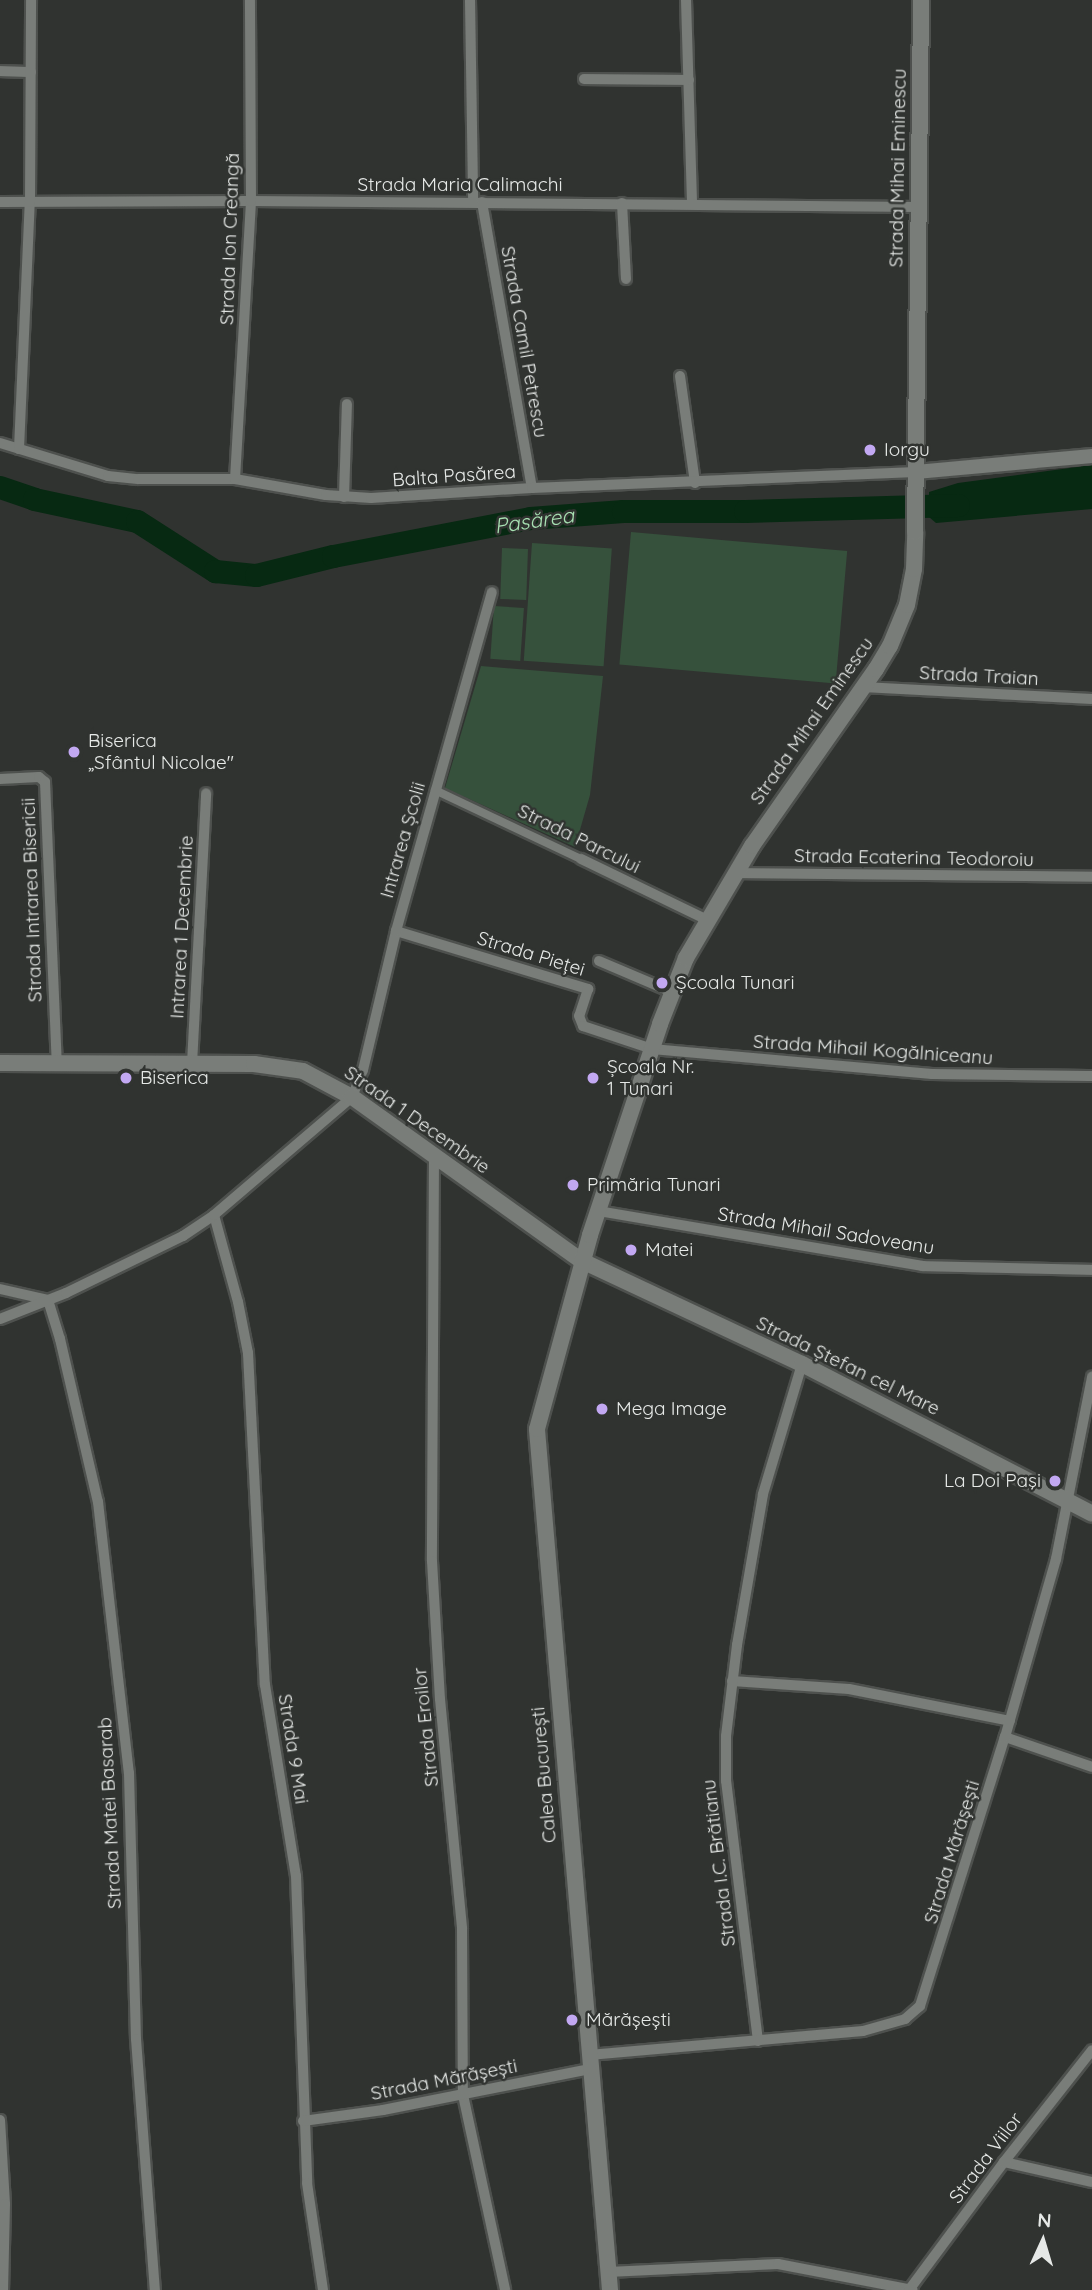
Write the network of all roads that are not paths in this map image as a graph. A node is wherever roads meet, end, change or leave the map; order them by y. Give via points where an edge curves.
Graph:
1 (31, 0) edge
2 (250, 0) edge
3 (470, 0) edge
4 (686, 0) edge
5 (921, 0) edge
6 (0, 71) edge
7 (31, 72) junction
8 (584, 79) dead end
9 (689, 80) junction
10 (251, 201) junction
11 (0, 202) edge
12 (30, 202) junction
13 (478, 202) junction
14 (622, 203) junction
15 (692, 204) junction
16 (919, 206) junction
17 (626, 279) dead end
18 (680, 376) dead end
19 (347, 404) dead end
20 (0, 443) edge
21 (19, 449) junction
22 (1092, 456) edge
23 (916, 478) junction
24 (234, 479) junction
25 (695, 483) junction
26 (532, 488) junction
27 (344, 497) junction
28 (492, 592) dead end
29 (863, 687) junction
30 (1092, 699) edge
31 (0, 779) edge
32 (435, 790) junction
33 (206, 793) dead end
34 (581, 859) joint
35 (735, 873) junction
36 (1092, 877) edge
37 (707, 920) junction
38 (396, 931) junction
39 (599, 961) dead end
40 (672, 992) junction
41 (652, 1049) junction
42 (0, 1063) edge
43 (57, 1063) junction
44 (192, 1064) junction
45 (1092, 1076) edge
46 (352, 1097) junction
47 (434, 1156) junction
48 (598, 1211) junction
49 (214, 1215) junction
50 (582, 1261) junction
51 (1092, 1270) edge
52 (0, 1289) edge
53 (48, 1300) junction
54 (0, 1319) edge
55 (802, 1364) junction
56 (1092, 1377) edge
57 (1067, 1500) junction
58 (1092, 1514) edge
59 (732, 1681) junction
60 (1010, 1721) junction
61 (1005, 1737) junction
62 (1092, 1767) edge
63 (758, 2041) junction
64 (1092, 2050) edge
65 (590, 2062) junction
66 (463, 2095) junction
67 (0, 2120) edge
68 (303, 2121) junction
69 (1004, 2162) junction
70 (1092, 2182) edge
71 (608, 2272) junction
72 (3, 2290) edge
73 (155, 2290) edge
74 (323, 2290) edge
75 (505, 2290) edge
76 (610, 2290) edge
77 (910, 2290) edge

1 - 7 street
2 - 10 street, Strada Ion Creangă
3 - 13 street, Strada Camil Petrescu
4 - 9 street
5 - 16 main road, Strada Mihai Eminescu
6 - 7 street
7 - 12 street
8 - 9 street
9 - 15 street
10 - 12 street, Strada Maria Calimachi
10 - 13 street, Strada Maria Calimachi
10 - 24 street, Strada Ion Creangă
11 - 12 street, Strada Maria Calimachi
12 - 21 street
13 - 14 street, Strada Maria Calimachi
13 - 26 street, Strada Camil Petrescu
14 - 15 street, Strada Maria Calimachi
14 - 17 street
15 - 16 street, Strada Maria Calimachi
16 - 23 main road, Strada Mihai Eminescu
18 - 25 street
19 - 27 street
20 - 21 street, Balta Pasărea
21 - 24 street, Balta Pasărea via 108,476
22 - 23 street
23 - 25 street, Balta Pasărea
23 - 29 main road, Strada Mihai Eminescu via 914,569 907,605 890,646
24 - 27 street, Balta Pasărea
25 - 26 street, Balta Pasărea
26 - 27 street, Balta Pasărea
28 - 32 street, Intrarea Școlii
29 - 30 street, Strada Traian
29 - 35 main road, Strada Mihai Eminescu
31 - 43 street, Strada Intrarea Bisericii via 39,777 45,782
32 - 34 street, Strada Parcului
32 - 38 street, Intrarea Școlii
33 - 44 street, Intrarea 1 Decembrie
34 - 37 street, Strada Parcului
35 - 36 street, Strada Ecaterina Teodoroiu
35 - 37 main road, Strada Mihai Eminescu
37 - 40 main road, Strada Mihai Eminescu
38 - 41 street, Strada Pieței via 588,989 580,1023
38 - 46 street, Intrarea Școlii via 363,1070
39 - 40 street
40 - 41 main road, Strada Mihai Eminescu
41 - 45 street, Strada Mihail Kogălniceanu via 932,1074
41 - 48 main road, Strada Mihai Eminescu
42 - 43 main road, Strada 1 Decembrie
43 - 44 main road, Strada 1 Decembrie
44 - 46 main road, Strada 1 Decembrie via 280,1066 303,1072
46 - 47 main road, Strada 1 Decembrie
46 - 49 street
47 - 50 main road, Strada 1 Decembrie
47 - 66 street, Strada Eroilor via 433,1573 462,1929
48 - 50 main road, Strada Mihai Eminescu
48 - 51 street, Strada Mihail Sadoveanu via 922,1266
49 - 53 street via 145,1257
49 - 68 street, Strada 9 Mai via 248,1353 265,1685 296,1876
50 - 55 main road, Strada Ștefan cel Mare
50 - 65 main road, Calea București via 541,1405 537,1439
52 - 53 street
53 - 54 street
53 - 73 street, Strada Matei Basarab via 98,1502 128,1759 136,2039
55 - 57 main road, Strada Ștefan cel Mare
55 - 59 street, Strada I.C. Brătianu via 763,1494
56 - 57 street, Strada Mărășești
57 - 58 main road, Strada Ștefan cel Mare
57 - 60 street, Strada Mărășești via 1056,1559
59 - 60 street via 849,1689
59 - 63 street, Strada I.C. Brătianu via 726,1782
60 - 61 street, Strada Mărășești
61 - 62 street
61 - 63 street, Strada Mărășești via 920,2006 905,2019 863,2031
63 - 65 street, Strada Mărășești
64 - 69 street, Strada Viilor
65 - 66 street, Strada Mărășești
65 - 71 main road, Calea București
66 - 68 street, Strada Mărășești
66 - 75 street, Strada Eroilor
67 - 72 street via 5,2204
68 - 74 street, Strada 9 Mai via 308,2195
69 - 70 street
69 - 77 street, Strada Viilor
71 - 76 main road, Calea București
71 - 77 street via 778,2264

